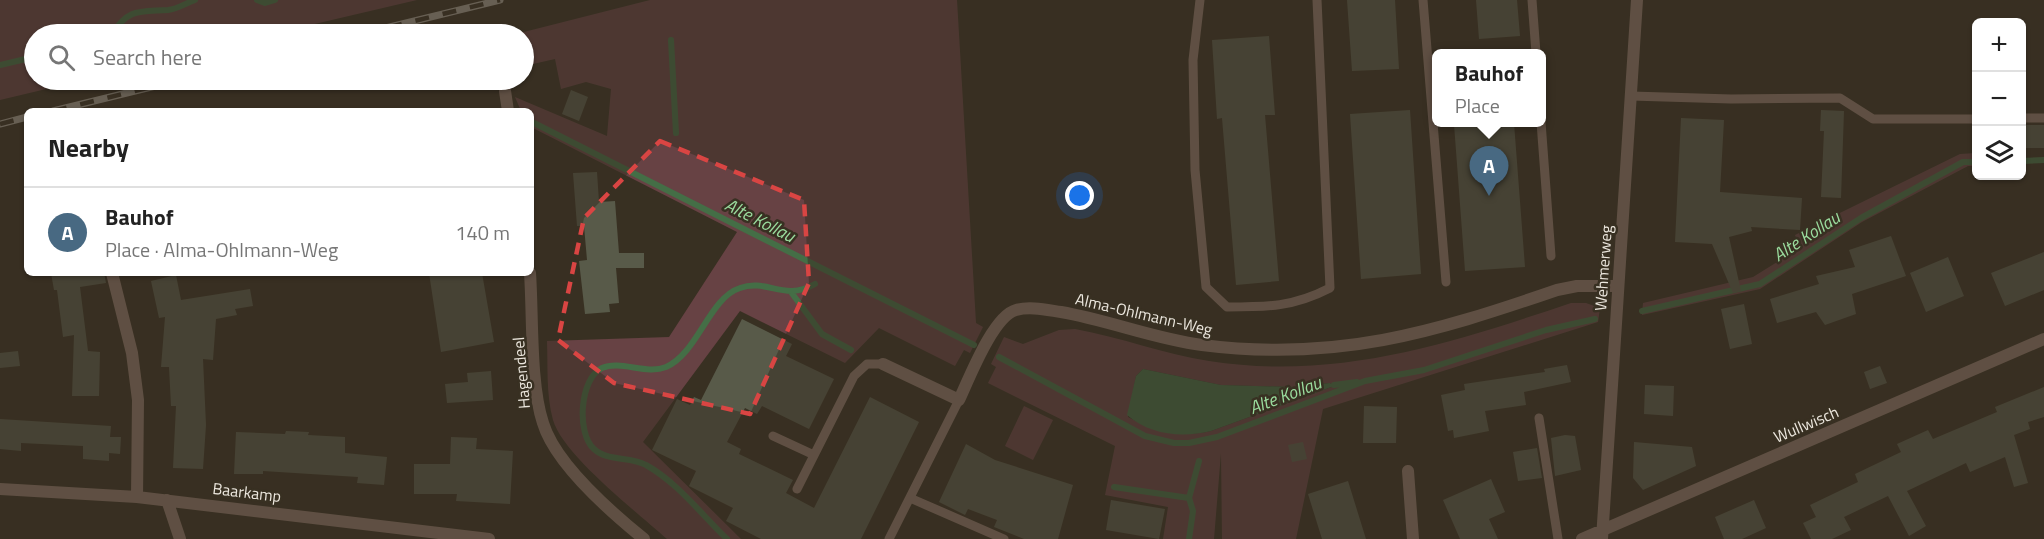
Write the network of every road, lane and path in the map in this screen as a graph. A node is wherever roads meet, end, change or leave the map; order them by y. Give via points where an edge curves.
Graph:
1 (1200, 0) edge
2 (1317, 0) edge
3 (1423, 0) edge
4 (1532, 0) edge
5 (1637, 0) edge
6 (1536, 49) edge
7 (505, 91) dead end
8 (1631, 96) junction
9 (508, 108) edge
10 (1432, 110) edge
11 (2026, 118) edge
12 (2044, 118) edge
13 (1972, 119) edge
14 (1433, 127) edge
15 (1541, 127) edge
16 (1551, 256) dead end
17 (113, 276) edge
18 (530, 276) edge
19 (1446, 282) dead end
20 (1618, 286) junction
21 (2044, 339) edge
22 (883, 364) joint
23 (959, 400) junction
24 (1539, 418) dead end
25 (773, 436) dead end
26 (814, 455) junction
27 (1408, 471) dead end
28 (0, 489) edge
29 (797, 489) dead end
30 (137, 496) junction
31 (910, 498) junction
32 (167, 500) junction
33 (1602, 535) edge
34 (180, 539) edge
35 (489, 539) edge
36 (644, 539) edge
37 (890, 539) edge
38 (1004, 539) edge
39 (1413, 539) edge
40 (1558, 539) edge
41 (1582, 539) edge

1 - 2 lane via 1193,60 1195,170 1206,287 1227,307 1271,307 1306,301 1330,288
3 - 10 lane
4 - 6 lane
5 - 8 street, Wehmerweg
7 - 9 street
8 - 13 lane via 1840,99 1873,119
8 - 20 street, Wehmerweg
11 - 12 lane
14 - 19 lane
15 - 16 lane
17 - 30 street via 132,353 138,400
18 - 36 street, Hagendeel via 543,424 556,448 606,508
20 - 23 street, Alma-Ohlmann-Weg via 1557,290 1432,331 1324,349 1256,351 1199,345 1088,317 1046,310 1014,310 995,330
20 - 33 street, Wehmerweg
21 - 33 street, Wullwisch
22 - 23 street
22 - 26 lane via 867,364 854,376
23 - 31 lane, Alma-Ohlmann-Weg
24 - 40 lane
25 - 26 lane
26 - 29 lane
27 - 39 street
28 - 30 street, Baarkamp
30 - 32 street, Baarkamp
31 - 37 lane, Alma-Ohlmann-Weg
31 - 38 lane
32 - 34 street
32 - 35 street, Baarkamp
33 - 41 street, Wullwisch

